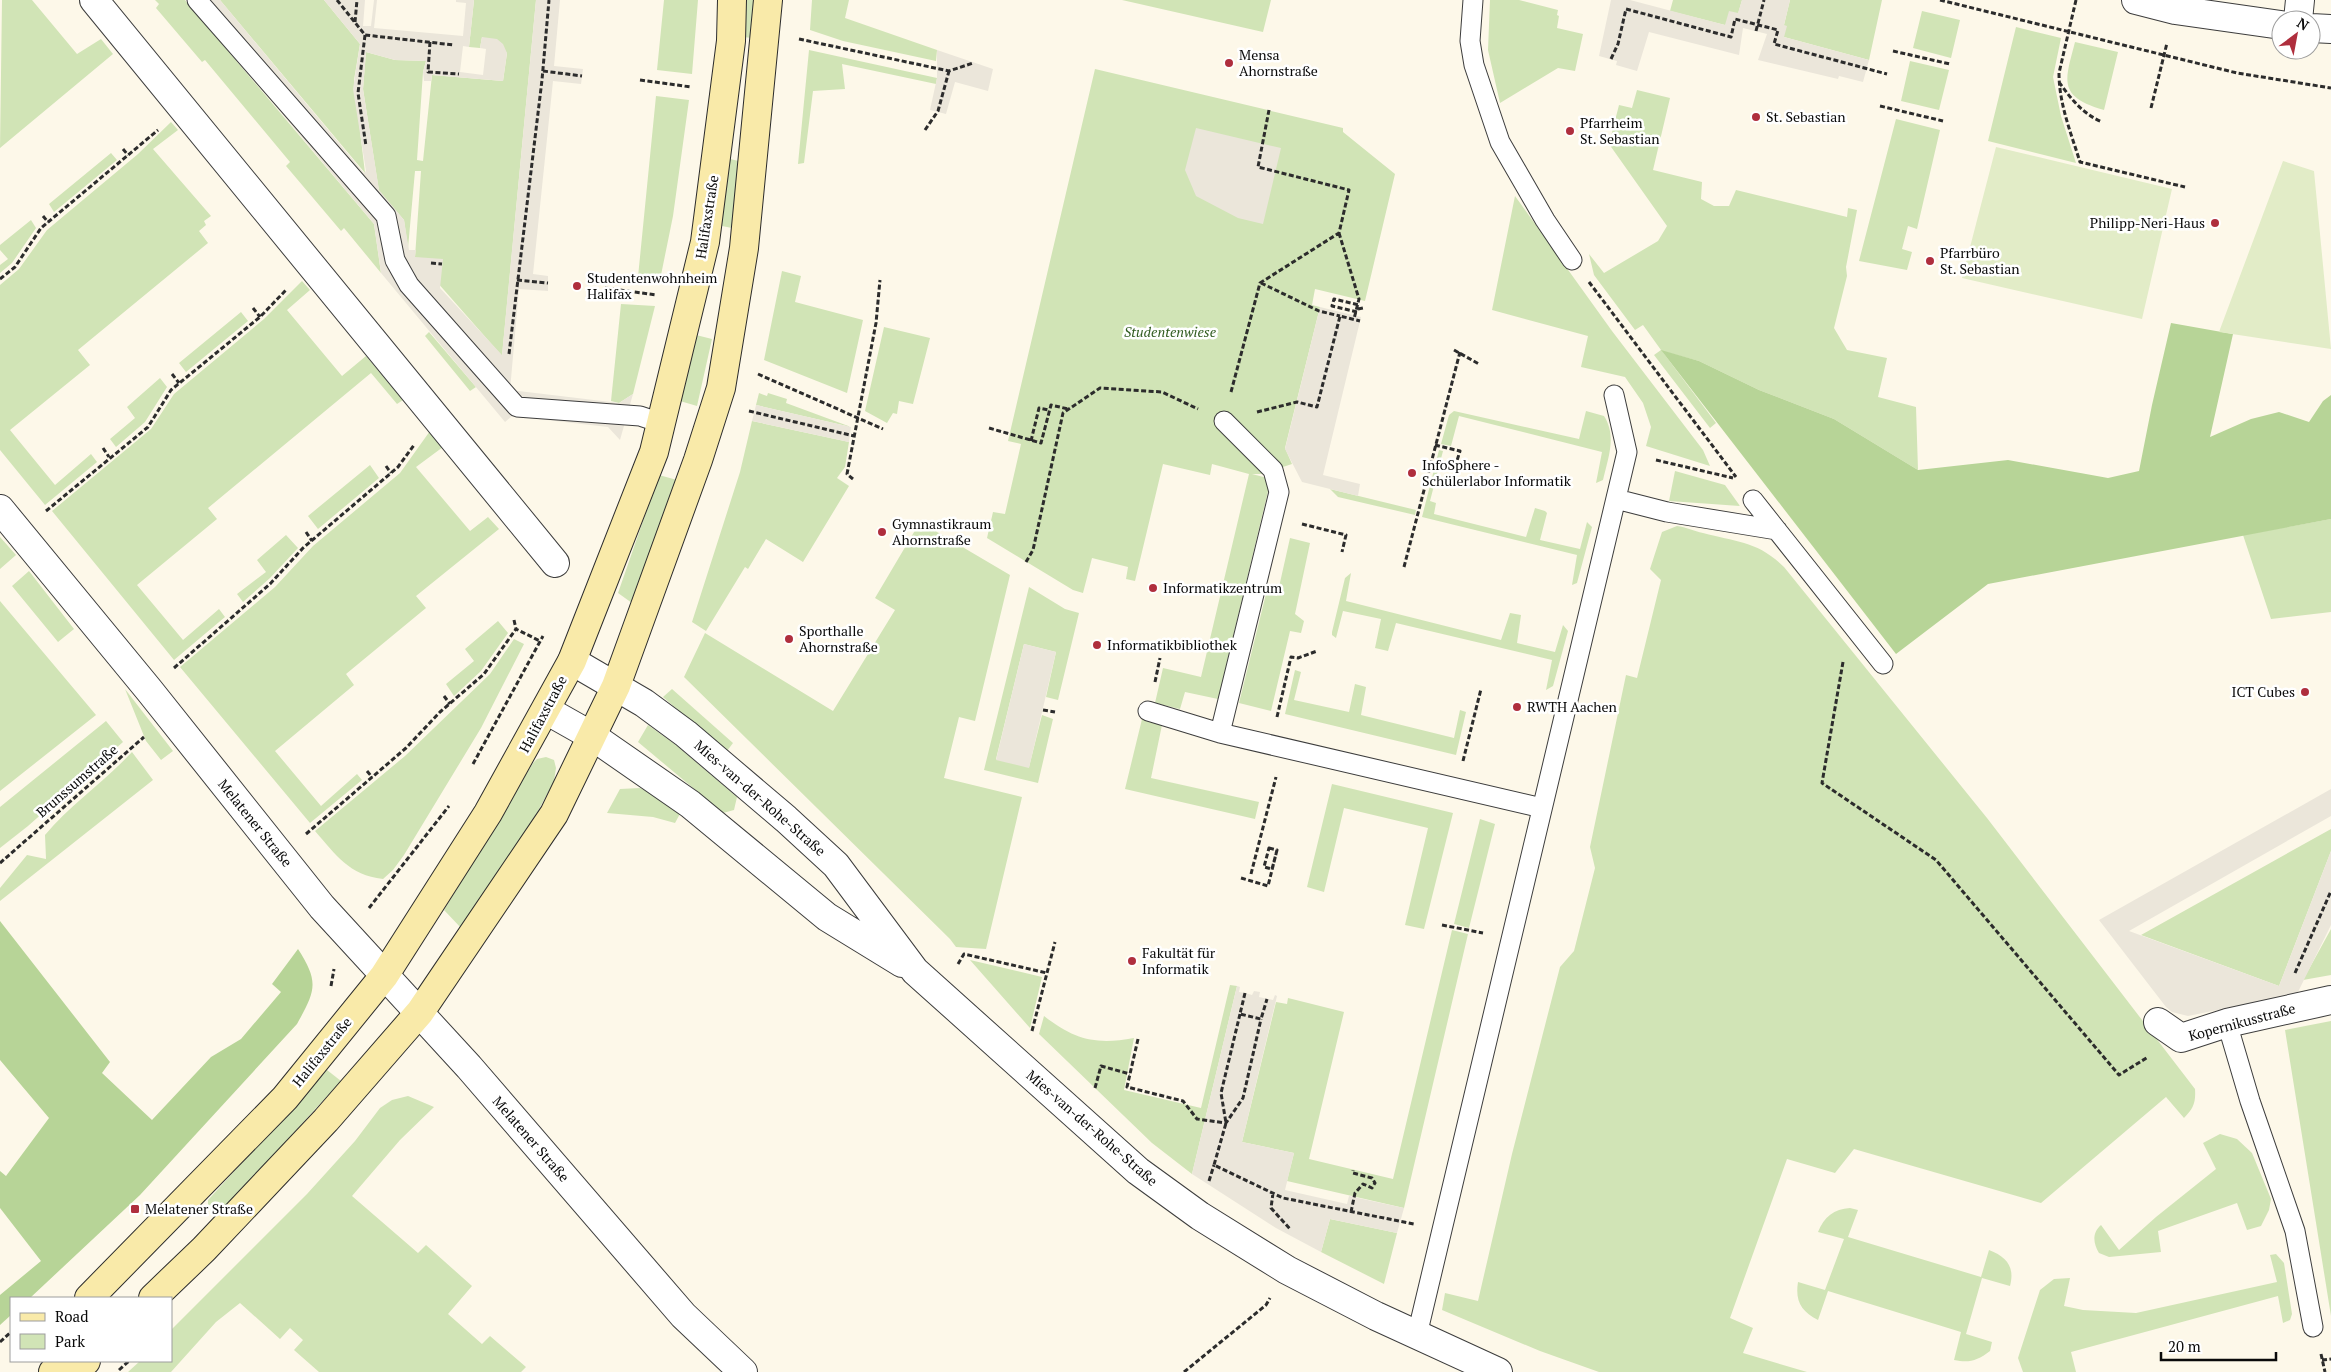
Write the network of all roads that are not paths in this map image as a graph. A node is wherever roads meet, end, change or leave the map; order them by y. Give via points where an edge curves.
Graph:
1 (94, 0) edge
2 (197, 0) edge
3 (732, 0) edge
4 (768, 0) edge
5 (1473, 0) edge
6 (2136, 0) edge
7 (2271, 24) edge
8 (1572, 260) road end
9 (1614, 396) dead end
10 (1224, 421) road end
11 (661, 423) junction
12 (1616, 499) junction
13 (1753, 500) dead end
14 (0, 509) edge
15 (1777, 530) junction
16 (555, 563) dead end
17 (572, 661) junction
18 (1883, 664) dead end
19 (616, 686) junction
20 (546, 710) junction
21 (1148, 711) dead end
22 (1220, 733) junction
23 (592, 736) junction
24 (1542, 808) junction
25 (915, 971) junction
26 (384, 976) junction
27 (2331, 1000) edge
28 (420, 1012) junction
29 (2158, 1022) dead end
30 (2227, 1023) junction
31 (90, 1297) edge
32 (154, 1297) edge
33 (2313, 1327) dead end
34 (1417, 1335) junction
35 (83, 1362) edge
36 (53, 1372) edge
37 (743, 1372) edge
38 (1498, 1372) edge

1 - 16 street
2 - 11 lane via 386,216 395,260 409,285 517,407 640,416
3 - 11 main road, Halifaxstraße via 731,41 705,242
4 - 19 main road via 744,248 721,388
5 - 8 lane via 1470,41 1473,57 1500,142
6 - 7 street via 2175,10
9 - 12 lane via 1627,452
10 - 22 lane via 1273,470 1279,492
11 - 17 main road, Halifaxstraße via 654,452
12 - 15 lane via 1667,512
12 - 24 lane
13 - 15 lane
14 - 26 street, Melatener Straße via 346,934
15 - 18 lane
17 - 19 street, Mies-van-der-Rohe-Straße
17 - 20 main road, Halifaxstraße
19 - 23 main road
19 - 25 street, Mies-van-der-Rohe-Straße via 686,734 836,865
20 - 23 street, Mies-van-der-Rohe-Straße
20 - 26 main road, Halifaxstraße via 488,814
21 - 22 lane
22 - 24 lane
23 - 25 street, Mies-van-der-Rohe-Straße via 690,804 827,917
23 - 28 main road via 554,814
24 - 34 lane
25 - 34 street, Mies-van-der-Rohe-Straße via 1138,1171 1200,1216 1287,1270
26 - 28 street, Melatener Straße
26 - 31 main road, Halifaxstraße via 285,1098
27 - 30 street, Kopernikusstraße
28 - 32 main road via 326,1120
28 - 37 street, Melatener Straße via 683,1315
29 - 30 street, Kopernikusstraße via 2181,1038
30 - 33 lane via 2295,1231
34 - 38 street, Mies-van-der-Rohe-Straße
35 - 36 main road

